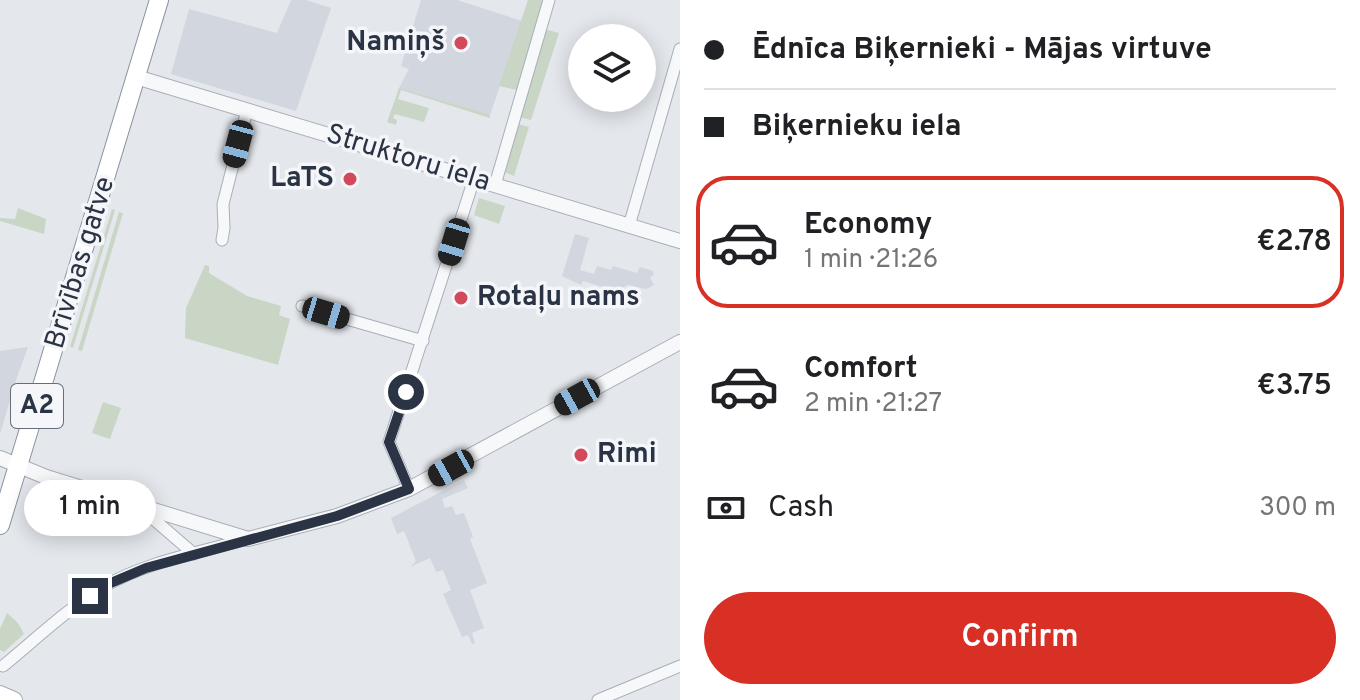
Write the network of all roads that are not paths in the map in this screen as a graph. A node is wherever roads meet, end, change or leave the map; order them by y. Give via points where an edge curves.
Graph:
1 (159, 0) edge
2 (549, 0) edge
3 (680, 49) edge
4 (136, 77) junction
5 (247, 110) junction
6 (474, 179) junction
7 (495, 185) junction
8 (629, 226) junction
9 (222, 240) dead end
10 (680, 241) edge
11 (302, 306) dead end
12 (423, 341) junction
13 (680, 342) edge
14 (9, 462) edge
15 (409, 489) junction
16 (127, 502) junction
17 (0, 525) edge
18 (248, 539) junction
19 (194, 554) junction
20 (3, 666) dead end
21 (680, 666) edge
22 (0, 694) edge
23 (14, 700) edge
24 (598, 700) edge

1 - 4 highway, Brīvības gatve / A2
2 - 7 street
3 - 8 street
4 - 5 street, Struktoru iela
4 - 14 highway, Brīvības gatve / A2
5 - 6 street, Struktoru iela
5 - 9 street via 223,204
6 - 7 street, Struktoru iela
6 - 12 street
7 - 8 street, Struktoru iela
8 - 10 street, Struktoru iela
11 - 12 street
12 - 15 street via 389,442
13 - 15 street
14 - 16 street
14 - 17 highway, Brīvības gatve / A2
15 - 18 street via 337,516
16 - 18 street
16 - 19 street
18 - 19 street
19 - 20 street via 106,585
21 - 24 street
22 - 23 main road

